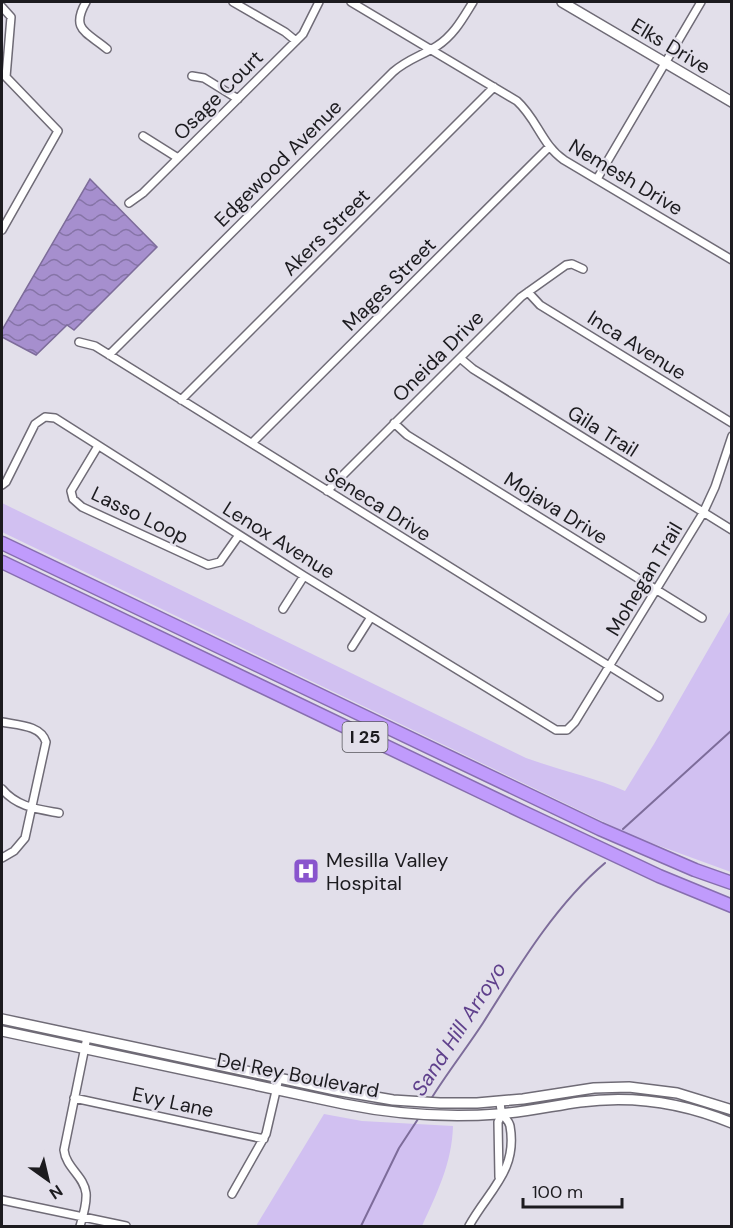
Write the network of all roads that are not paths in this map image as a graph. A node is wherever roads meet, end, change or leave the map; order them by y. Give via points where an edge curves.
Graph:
1 (86, 2) edge
2 (233, 2) edge
3 (319, 2) edge
4 (351, 2) edge
5 (370, 2) edge
6 (472, 2) edge
7 (562, 2) edge
8 (702, 2) edge
9 (2, 7) edge
10 (366, 10) junction
11 (296, 41) junction
12 (107, 49) dead end
13 (431, 49) junction
14 (665, 63) junction
15 (192, 76) dead end
16 (494, 87) junction
17 (238, 99) junction
18 (732, 102) edge
19 (143, 136) dead end
20 (549, 147) junction
21 (178, 159) junction
22 (597, 179) junction
23 (129, 203) dead end
24 (2, 230) edge
25 (732, 260) edge
26 (583, 269) dead end
27 (528, 291) junction
28 (79, 342) dead end
29 (109, 355) junction
30 (460, 358) junction
31 (181, 399) junction
32 (394, 423) junction
33 (732, 423) edge
34 (732, 436) edge
35 (252, 443) junction
36 (98, 446) junction
37 (2, 485) edge
38 (327, 491) junction
39 (703, 513) junction
40 (732, 530) edge
41 (239, 535) junction
42 (2, 543) edge
43 (2, 562) edge
44 (304, 576) junction
45 (657, 590) junction
46 (283, 609) dead end
47 (371, 617) junction
48 (702, 618) dead end
49 (352, 647) dead end
50 (610, 667) junction
51 (659, 697) dead end
52 (2, 722) edge
53 (567, 730) joint
54 (2, 789) edge
55 (32, 808) junction
56 (59, 813) dead end
57 (2, 858) edge
58 (732, 883) edge
59 (732, 906) edge
60 (2, 1019) edge
61 (2, 1031) edge
62 (73, 1034) junction
63 (18, 1035) junction
64 (87, 1037) junction
65 (115, 1043) junction
66 (84, 1049) junction
67 (279, 1078) junction
68 (277, 1090) junction
69 (74, 1098) junction
70 (500, 1101) junction
71 (732, 1110) edge
72 (502, 1114) junction
73 (732, 1123) edge
74 (264, 1139) junction
75 (499, 1177) junction
76 (232, 1194) dead end
77 (2, 1200) edge
78 (82, 1217) junction
79 (80, 1227) edge
80 (126, 1227) edge
81 (469, 1227) edge

1 - 12 street via 79,14 79,24
2 - 11 street
3 - 11 street, Osage Court via 308,27
4 - 10 street
5 - 10 street
6 - 13 street, Edgewood Avenue via 453,32
7 - 14 main road, Elks Drive
8 - 14 street
9 - 24 street via 10,17 6,78 58,131
10 - 13 street, Nemesh Drive
11 - 17 street, Osage Court
13 - 16 street, Nemesh Drive
13 - 29 street, Edgewood Avenue via 393,72
14 - 18 main road, Elks Drive
14 - 22 street
15 - 17 street via 204,78
16 - 20 street, Nemesh Drive via 521,105
16 - 31 street, Akers Street
17 - 21 street, Osage Court
19 - 21 street
20 - 22 street, Nemesh Drive
20 - 35 street, Mages Street
21 - 23 street, Osage Court
22 - 25 street, Nemesh Drive
26 - 27 street, Oneida Drive via 566,265
27 - 30 street, Oneida Drive
27 - 33 street, Inca Avenue via 540,305
28 - 29 street, Seneca Drive
29 - 31 street, Seneca Drive
30 - 32 street, Oneida Drive
30 - 39 street, Gila Trail
31 - 35 street, Seneca Drive
32 - 38 street, Oneida Drive
32 - 45 street, Mojava Drive via 406,435
34 - 39 street, Mohegan Trail
35 - 38 street, Seneca Drive
36 - 37 street, Lenox Avenue via 55,418 45,417 35,424
36 - 41 street, Lenox Avenue
36 - 41 street, Lasso Loop via 71,491 73,500 82,507 208,565 219,562
38 - 50 street, Seneca Drive
39 - 40 street, Gila Trail
39 - 45 street, Mohegan Trail
41 - 44 street, Lenox Avenue
42 - 58 highway, I 25 via 600,829
43 - 59 highway, I 25 via 659,876
44 - 46 street
44 - 47 street, Lenox Avenue
45 - 48 street, Mojava Drive
45 - 50 street, Mohegan Trail
47 - 49 street
47 - 53 street, Lenox Avenue via 556,730
50 - 51 street, Seneca Drive
50 - 53 street, Mohegan Trail
52 - 55 street via 36,730 45,739
54 - 55 street via 13,801
55 - 56 street
55 - 57 street via 23,841
60 - 62 main road, Del Rey Boulevard
61 - 63 main road, Del Rey Boulevard
62 - 63 main road via 63,1039 30,1032
62 - 64 main road, Del Rey Boulevard
62 - 66 main road
63 - 66 main road, Del Rey Boulevard
64 - 65 main road, Del Rey Boulevard
64 - 66 street
65 - 66 main road via 92,1044
65 - 67 main road, Del Rey Boulevard
66 - 68 main road, Del Rey Boulevard
66 - 69 street
67 - 68 street
67 - 70 main road, Del Rey Boulevard via 393,1100
68 - 72 main road, Del Rey Boulevard via 414,1114
68 - 74 street
69 - 74 street, Evy Lane
69 - 78 street via 64,1150 68,1164 84,1187
70 - 71 main road, Del Rey Boulevard via 629,1087 677,1093
70 - 72 street
72 - 73 main road, Del Rey Boulevard via 591,1101 639,1100 686,1108
72 - 75 street via 498,1126
72 - 75 street via 510,1124 512,1148 508,1166
74 - 76 street
75 - 81 street
77 - 78 street
78 - 79 street
78 - 80 street

